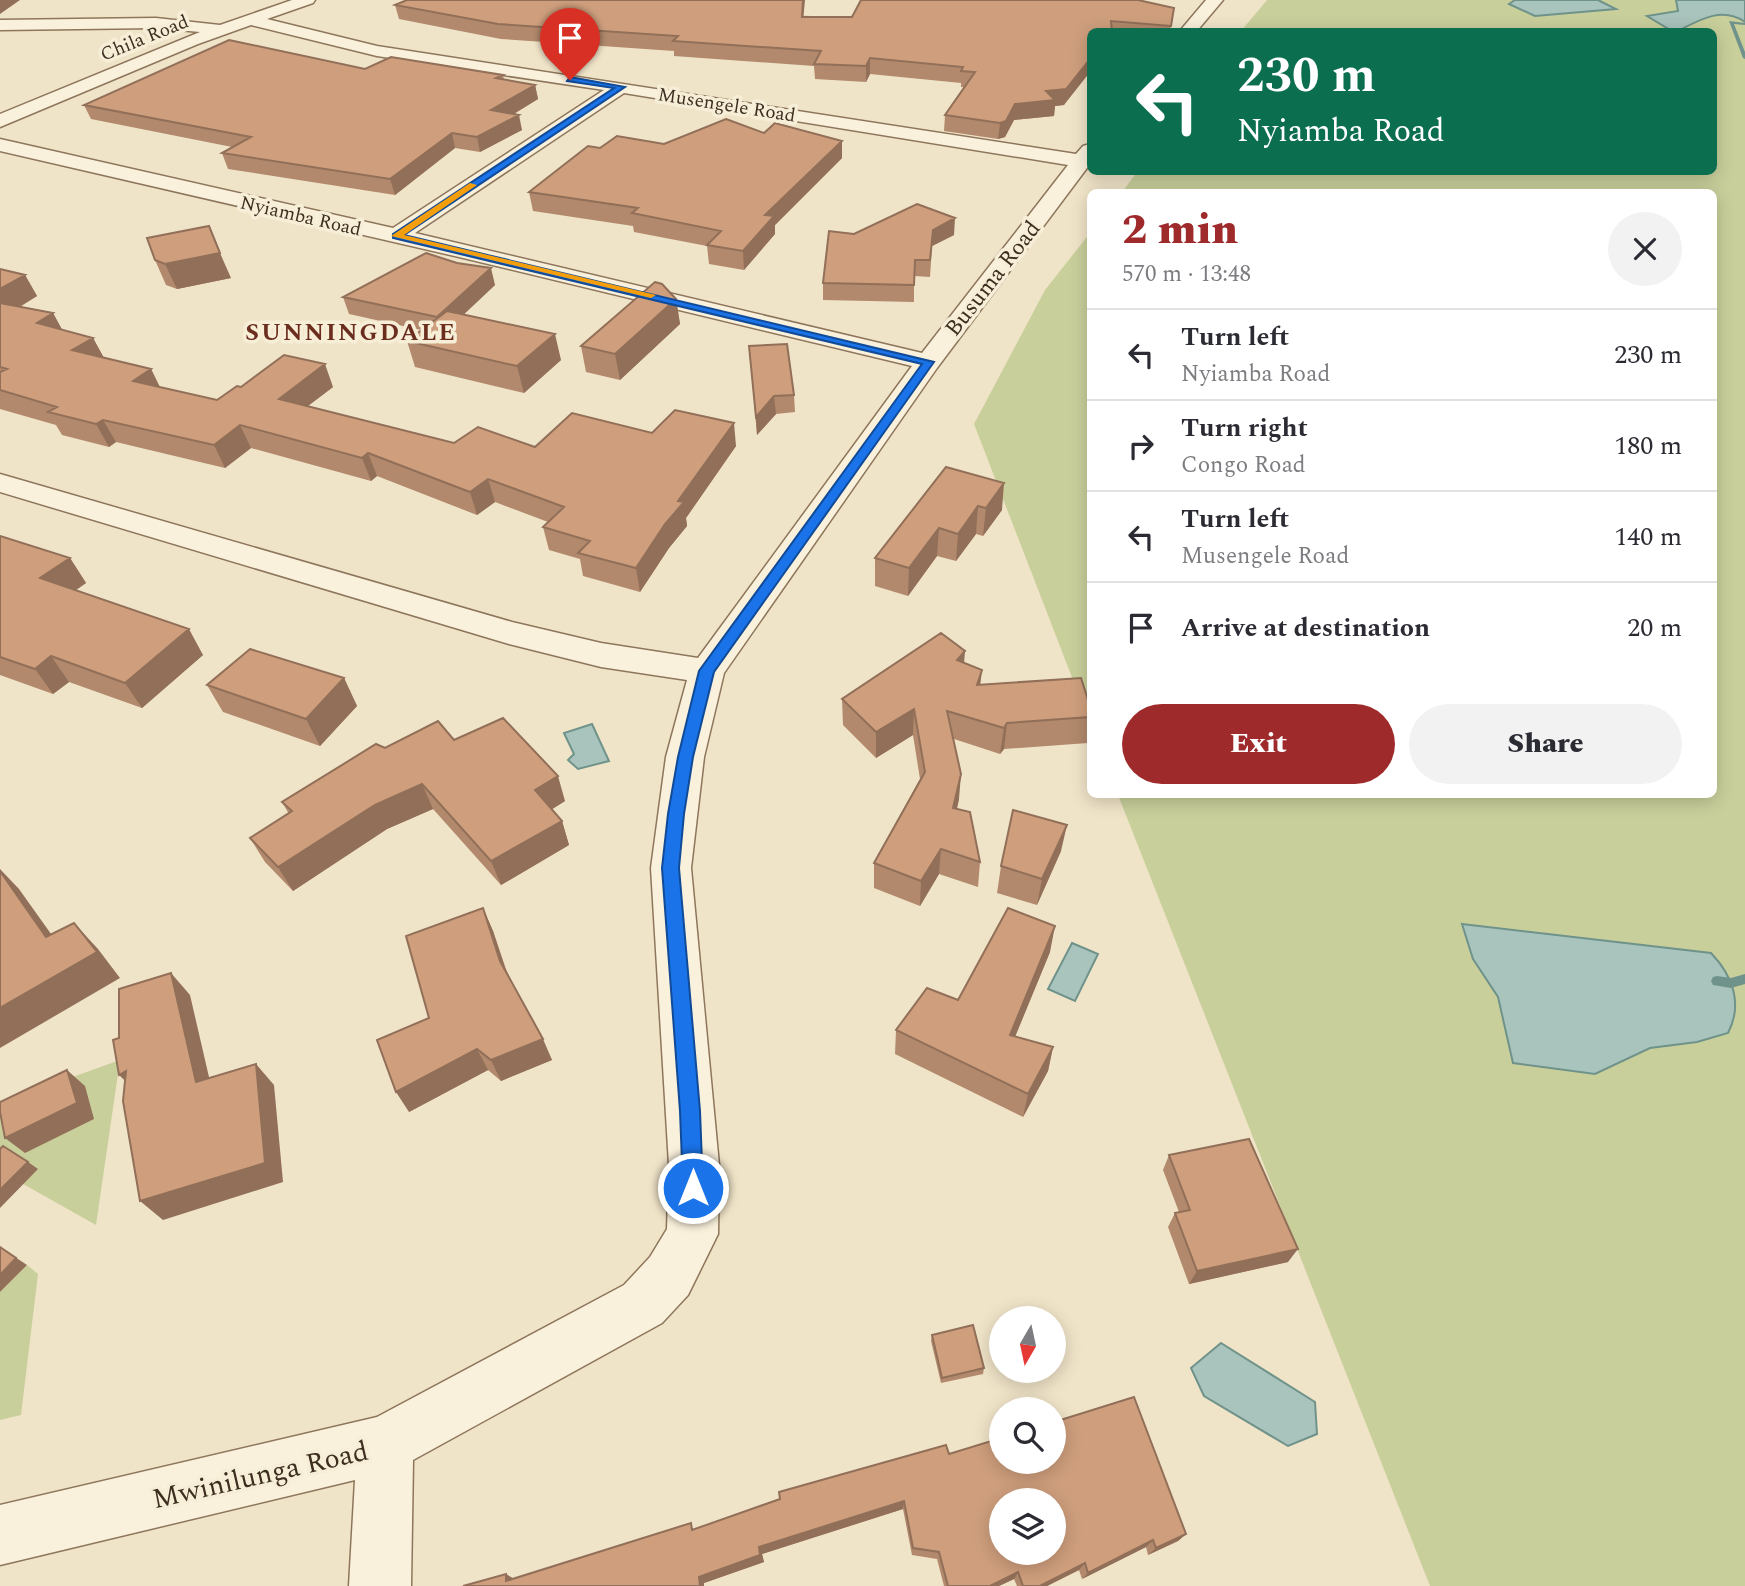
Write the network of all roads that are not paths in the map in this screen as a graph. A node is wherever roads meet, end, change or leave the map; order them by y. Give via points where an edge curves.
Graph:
1 (307, 0) edge
2 (1208, 1) edge
3 (229, 23) junction
4 (0, 25) edge
5 (1190, 28) edge
6 (621, 87) junction
7 (1, 120) edge
8 (0, 145) edge
9 (1086, 156) edge
10 (396, 236) junction
11 (928, 362) junction
12 (0, 483) edge
13 (707, 671) junction
14 (506, 1378) joint
15 (385, 1444) junction
16 (0, 1535) edge
17 (380, 1586) edge

1 - 3 street, Chila Road
2 - 5 street
3 - 4 street, Musengele Road
3 - 6 street, Musengele Road via 377,51
3 - 7 street, Chila Road
6 - 9 street, Musengele Road
6 - 10 street
8 - 10 street, Nyiamba Road
9 - 11 street, Busuma Road
10 - 11 street, Nyiamba Road
11 - 13 street, Busuma Road
12 - 13 street via 509,633 601,655
13 - 14 street, Busuma Road via 685,757 671,868 694,1165 692,1234 669,1276 643,1304
14 - 15 street, Mwinilunga Road
15 - 16 street, Mwinilunga Road
15 - 17 street

